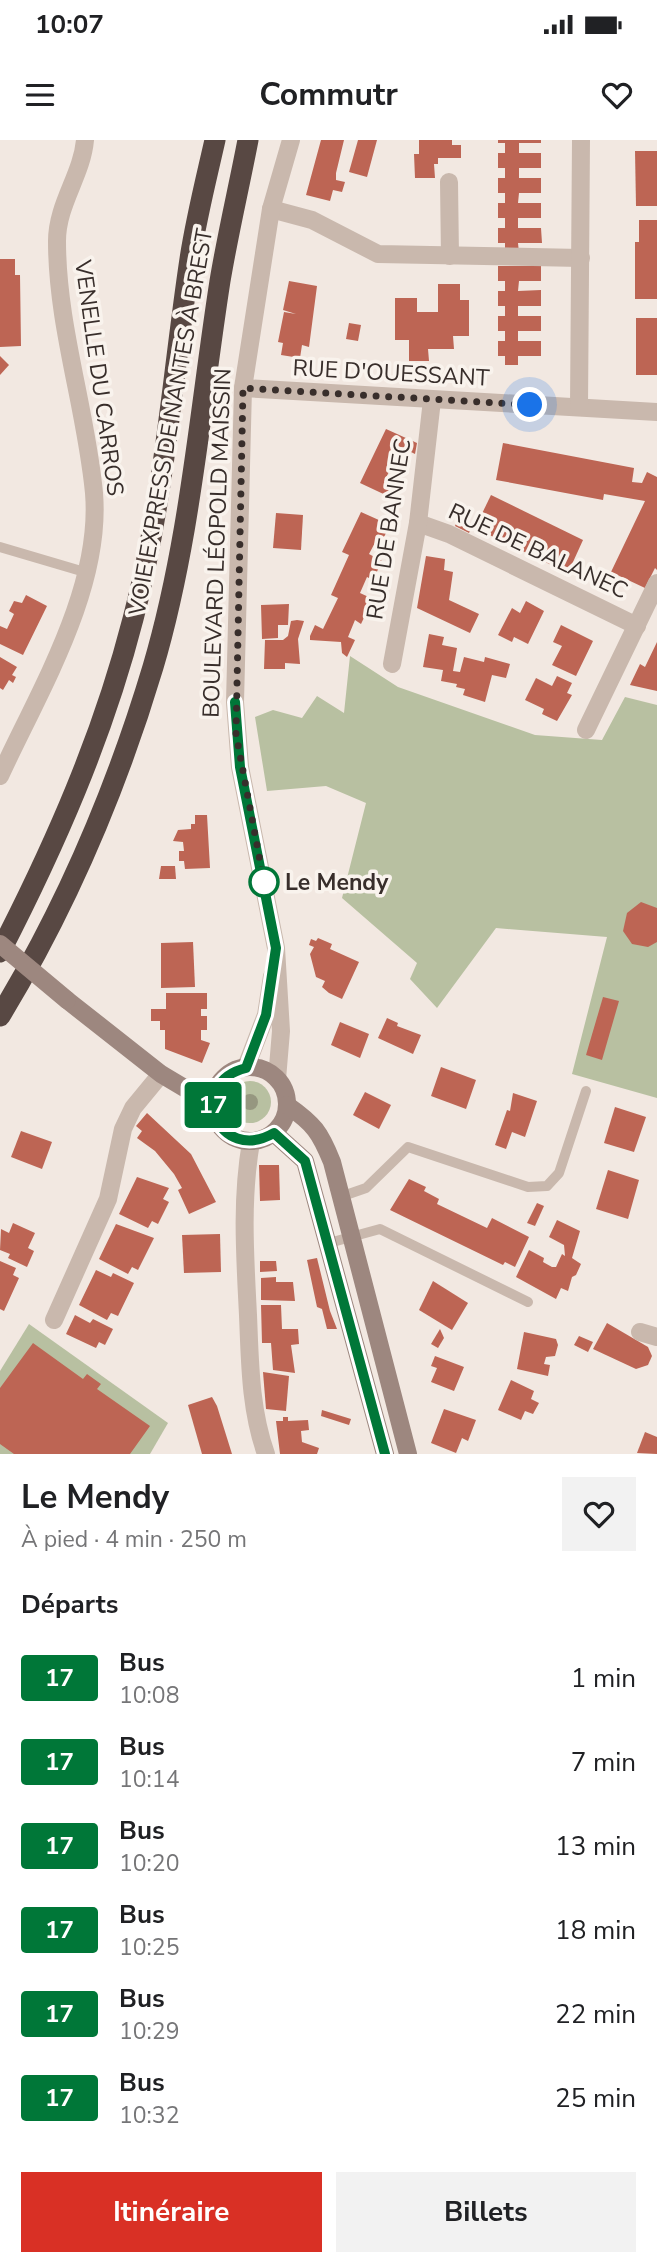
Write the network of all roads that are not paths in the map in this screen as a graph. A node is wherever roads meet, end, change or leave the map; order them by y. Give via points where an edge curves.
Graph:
1 (85, 140) edge
2 (215, 140) edge
3 (248, 140) edge
4 (292, 140) edge
5 (581, 140) edge
6 (449, 182) dead end
7 (271, 209) junction
8 (450, 256) junction
9 (581, 258) junction
10 (243, 388) junction
11 (432, 400) junction
12 (579, 407) junction
13 (657, 412) edge
14 (418, 523) junction
15 (0, 547) edge
16 (88, 573) junction
17 (657, 583) edge
18 (637, 626) junction
19 (392, 664) dead end
20 (586, 730) dead end
21 (0, 776) edge
22 (0, 944) edge
23 (276, 948) junction
24 (0, 952) edge
25 (0, 1016) edge
26 (246, 1068) junction
27 (162, 1074) junction
28 (277, 1079) junction
29 (586, 1091) dead end
30 (213, 1105) junction
31 (287, 1105) junction
32 (274, 1133) junction
33 (251, 1142) junction
34 (340, 1197) junction
35 (350, 1236) junction
36 (329, 1243) junction
37 (528, 1302) dead end
38 (54, 1320) dead end
39 (266, 1454) edge
40 (385, 1454) edge
41 (408, 1454) edge

1 - 16 street, VENELLE DU CARROS via 61,206 57,238 72,369 94,495
2 - 24 highway, VOIE EXPRESS DE NANTES À BREST via 190,257 155,506 134,617 111,698 66,816
3 - 25 highway, VOIE EXPRESS DE NANTES À BREST via 221,280 183,535 153,666 70,884
4 - 7 street, BOULEVARD LÉOPOLD MAISSIN
5 - 9 street
6 - 8 street
7 - 8 street via 312,220 378,254
7 - 10 street, BOULEVARD LÉOPOLD MAISSIN
8 - 9 street
9 - 12 street
10 - 11 street, RUE D'OUESSANT
10 - 23 street, BOULEVARD LÉOPOLD MAISSIN via 236,734
11 - 12 street, RUE D'OUESSANT
11 - 14 street, RUE DE BANNEC
12 - 13 street, RUE D'OUESSANT
14 - 18 street, RUE DE BALANEC
14 - 19 street, RUE DE BANNEC
15 - 16 lane
16 - 21 street, VENELLE DU CARROS via 69,627
17 - 18 street
18 - 20 street
22 - 27 street, bridge
23 - 26 street, BOULEVARD LÉOPOLD MAISSIN via 266,1015
23 - 28 street, BOULEVARD LÉOPOLD MAISSIN via 281,1031
26 - 28 street via 257,1068
26 - 30 street via 226,1076 214,1094
27 - 30 street
27 - 38 street via 133,1108 123,1129 108,1199
28 - 31 street
29 - 34 lane via 559,1173 547,1186 528,1187 408,1147 366,1188
30 - 33 street via 227,1134
31 - 32 street
31 - 34 street via 321,1135
32 - 33 street
32 - 36 street via 305,1161
33 - 39 street via 243,1224 251,1395
34 - 35 street
35 - 36 lane
35 - 37 lane via 380,1229
35 - 41 street
36 - 40 street

